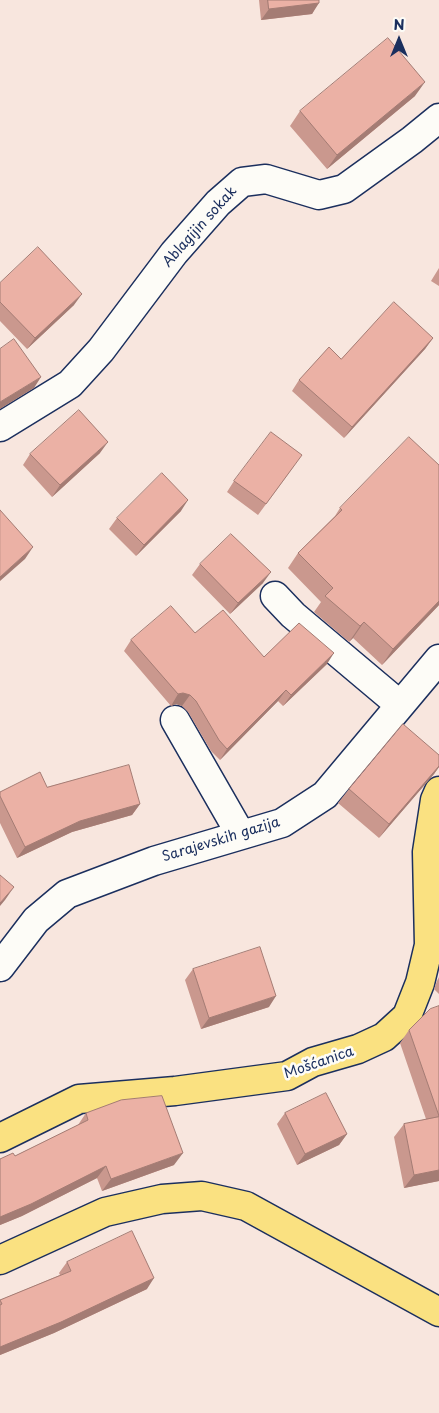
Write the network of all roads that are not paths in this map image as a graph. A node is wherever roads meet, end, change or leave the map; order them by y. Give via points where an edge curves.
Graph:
1 (439, 118) edge
2 (0, 427) edge
3 (275, 596) dead end
4 (439, 659) edge
5 (400, 705) junction
6 (175, 720) dead end
7 (439, 792) edge
8 (241, 835) junction
9 (0, 967) edge
10 (0, 1138) edge
11 (0, 1260) edge
12 (439, 1312) edge

1 - 2 street, Ablagijin sokak via 344,189 319,195 266,179 242,182 218,203 174,253 101,350 70,384
3 - 5 street
4 - 5 street, Sarajevskih gazija
5 - 8 street, Sarajevskih gazija via 325,795 282,823
6 - 8 street
7 - 10 main road, Mošćanica via 428,852 429,945 420,983 407,1016 384,1038 313,1062 287,1076 79,1100
8 - 9 street, Sarajevskih gazija via 154,861 67,894 36,920
11 - 12 main road via 105,1212 162,1199 202,1196 246,1206

